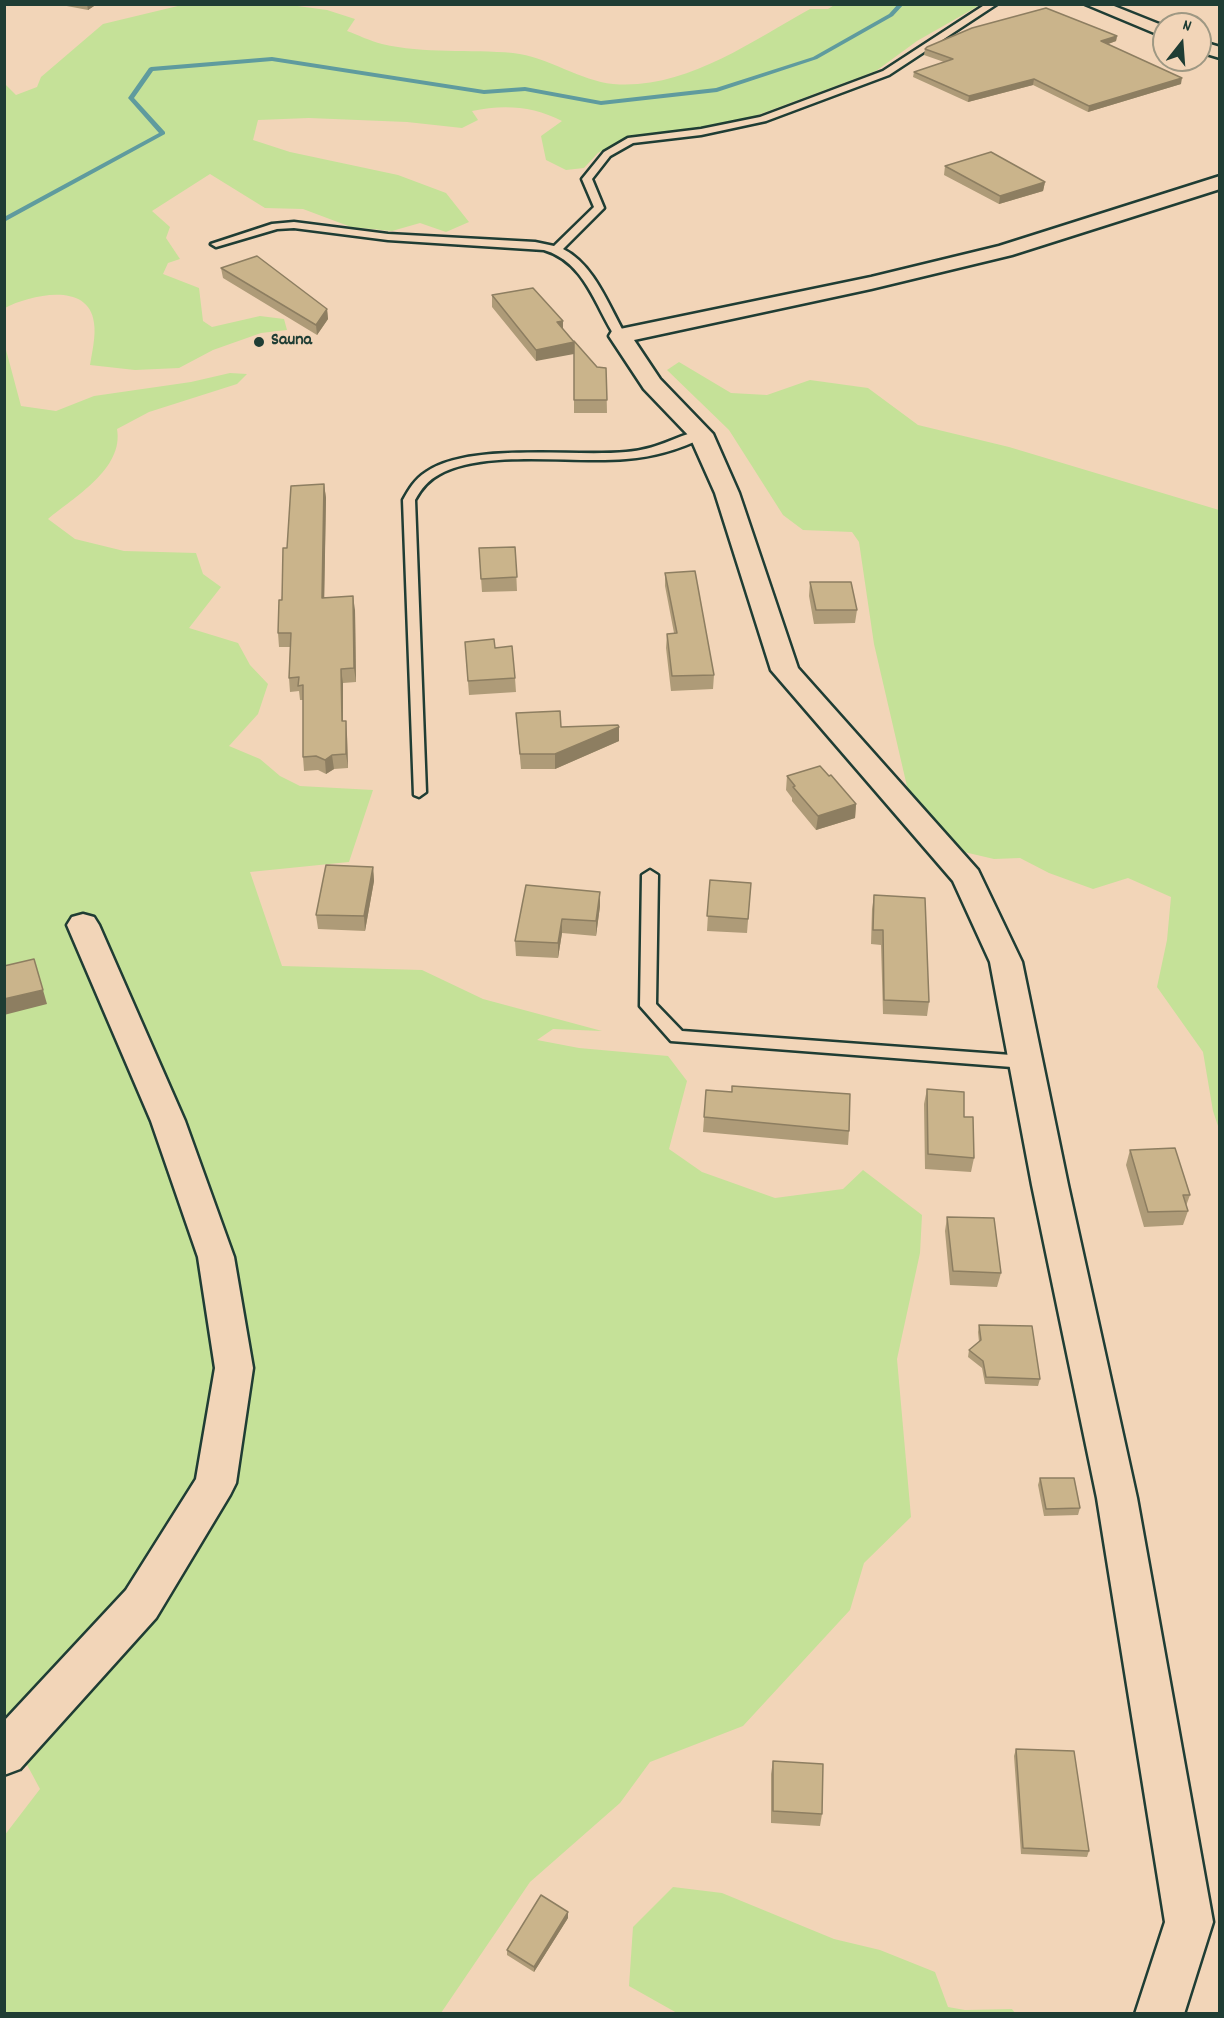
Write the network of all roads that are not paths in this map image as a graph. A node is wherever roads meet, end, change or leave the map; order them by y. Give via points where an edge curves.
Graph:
1 (993, 4) edge
2 (1093, 4) edge
3 (1152, 27) edge
4 (1220, 182) edge
5 (216, 244) dead end
6 (556, 250) junction
7 (620, 336) junction
8 (701, 434) junction
9 (419, 792) dead end
10 (650, 874) dead end
11 (83, 925) dead end
12 (1025, 1062) junction
13 (4, 1755) edge
14 (1159, 2013) edge

1 - 6 lane via 886,73 815,101 701,132 631,140 607,154 587,179 599,200 599,208
2 - 3 street
4 - 7 street via 1005,251
5 - 6 lane via 276,226 294,225 388,237 516,243
6 - 7 lane via 571,258 584,274
7 - 8 street via 652,384
8 - 9 lane via 650,453 464,463 440,469 414,489 409,500
8 - 12 street via 727,493 785,670 967,878 1006,962
10 - 12 lane via 648,1006 677,1037
11 - 13 street via 168,1121 216,1257 234,1368 216,1483 141,1604
12 - 14 street via 1117,1498 1189,1922

